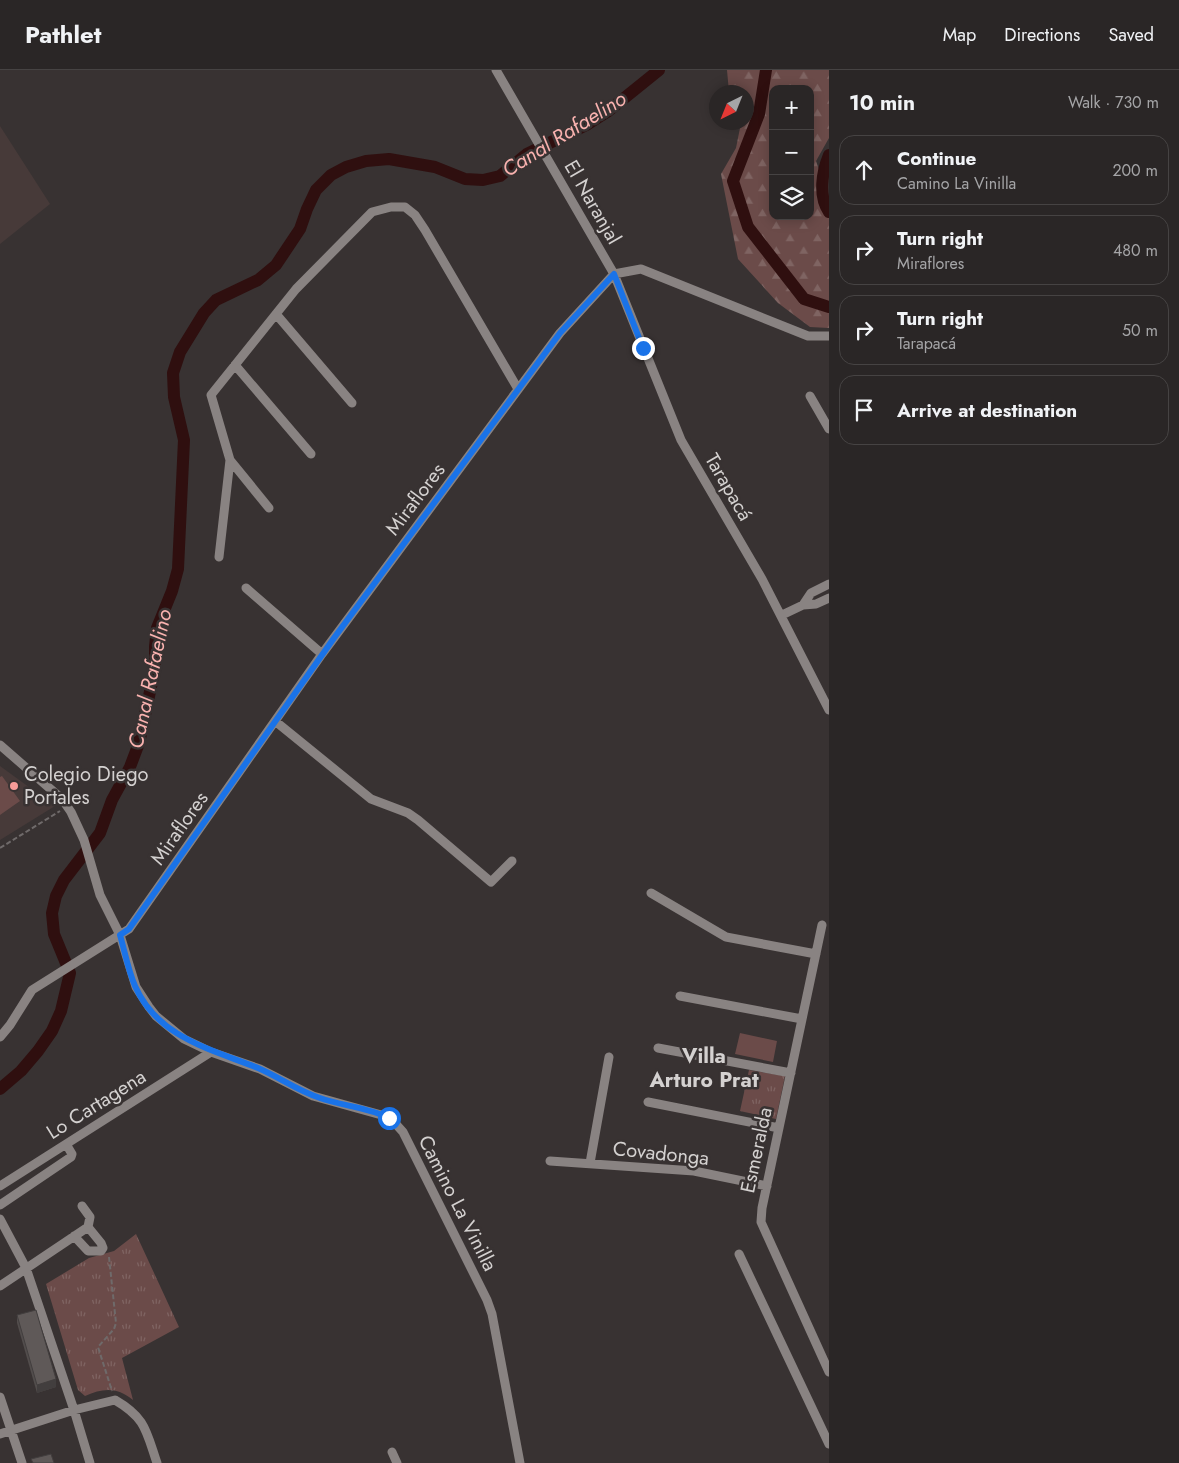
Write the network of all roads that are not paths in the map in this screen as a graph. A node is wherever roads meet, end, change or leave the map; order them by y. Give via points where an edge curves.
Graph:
1 (496, 70) edge
2 (614, 274) junction
3 (276, 314) junction
4 (829, 336) edge
5 (235, 365) junction
6 (518, 389) junction
7 (810, 396) dead end
8 (352, 403) dead end
9 (829, 429) edge
10 (311, 454) dead end
11 (230, 460) junction
12 (269, 508) dead end
13 (219, 557) dead end
14 (829, 584) edge
15 (246, 588) dead end
16 (829, 598) edge
17 (803, 605) junction
18 (782, 615) junction
19 (322, 654) junction
20 (829, 710) edge
21 (275, 721) junction
22 (0, 745) edge
23 (512, 861) dead end
24 (651, 893) dead end
25 (822, 925) dead end
26 (120, 935) junction
27 (816, 954) junction
28 (680, 996) dead end
29 (802, 1019) junction
30 (0, 1037) edge
31 (658, 1048) dead end
32 (211, 1052) junction
33 (608, 1057) dead end
34 (791, 1073) junction
35 (648, 1102) dead end
36 (779, 1128) junction
37 (66, 1144) junction
38 (550, 1161) dead end
39 (590, 1164) junction
40 (0, 1186) edge
41 (767, 1186) junction
42 (0, 1205) edge
43 (82, 1206) dead end
44 (0, 1219) edge
45 (88, 1227) junction
46 (74, 1236) junction
47 (739, 1254) dead end
48 (26, 1268) junction
49 (0, 1286) edge
50 (829, 1372) edge
51 (0, 1397) edge
52 (74, 1410) junction
53 (12, 1431) junction
54 (0, 1434) edge
55 (829, 1444) edge
56 (392, 1452) dead end
57 (22, 1463) edge
58 (90, 1463) edge
59 (157, 1463) edge
60 (397, 1463) edge
61 (520, 1463) edge

1 - 2 street, El Naranjal
2 - 4 street via 641,269 808,336
2 - 6 street, Miraflores via 560,333
2 - 18 street, Tarapacá via 681,440
3 - 5 street
3 - 6 street via 296,289 372,212 405,207 425,230
3 - 8 street
5 - 10 street
5 - 11 street via 211,395
6 - 19 street, Miraflores
7 - 9 street
11 - 12 street
11 - 13 street
14 - 17 street via 811,594
15 - 19 street
16 - 17 street
17 - 18 street
18 - 20 street, Tarapacá
19 - 21 street, Miraflores
21 - 23 street via 371,799 418,820 491,882
21 - 26 street, Miraflores via 129,929
22 - 26 street, Camino La Vinilla via 67,806 78,825 100,895
24 - 27 street via 726,937
25 - 27 street, Esmeralda
26 - 30 street, Miraflores via 32,990
26 - 32 street, Camino La Vinilla via 136,987 149,1007 175,1033
27 - 29 street, Esmeralda
28 - 29 street
29 - 34 street, Esmeralda
31 - 34 street
32 - 37 street, Lo Cartagena
32 - 61 street, Camino La Vinilla via 260,1069 313,1096 384,1116 399,1128 492,1314
33 - 39 street
34 - 36 street, Esmeralda
35 - 36 street
36 - 41 street, Esmeralda
37 - 40 street, Lo Cartagena
37 - 42 street via 71,1157
38 - 39 street, Covadonga
39 - 41 street, Covadonga via 694,1171
41 - 50 street, Esmeralda via 761,1222
43 - 45 street via 90,1217
44 - 48 street
45 - 46 street
45 - 46 street via 102,1245 101,1251 90,1252
46 - 48 street
47 - 55 street
48 - 49 street
48 - 52 street
51 - 53 street
52 - 53 street
52 - 58 street
52 - 59 street via 115,1400 130,1409 143,1423
53 - 54 street
53 - 57 street
56 - 60 street

